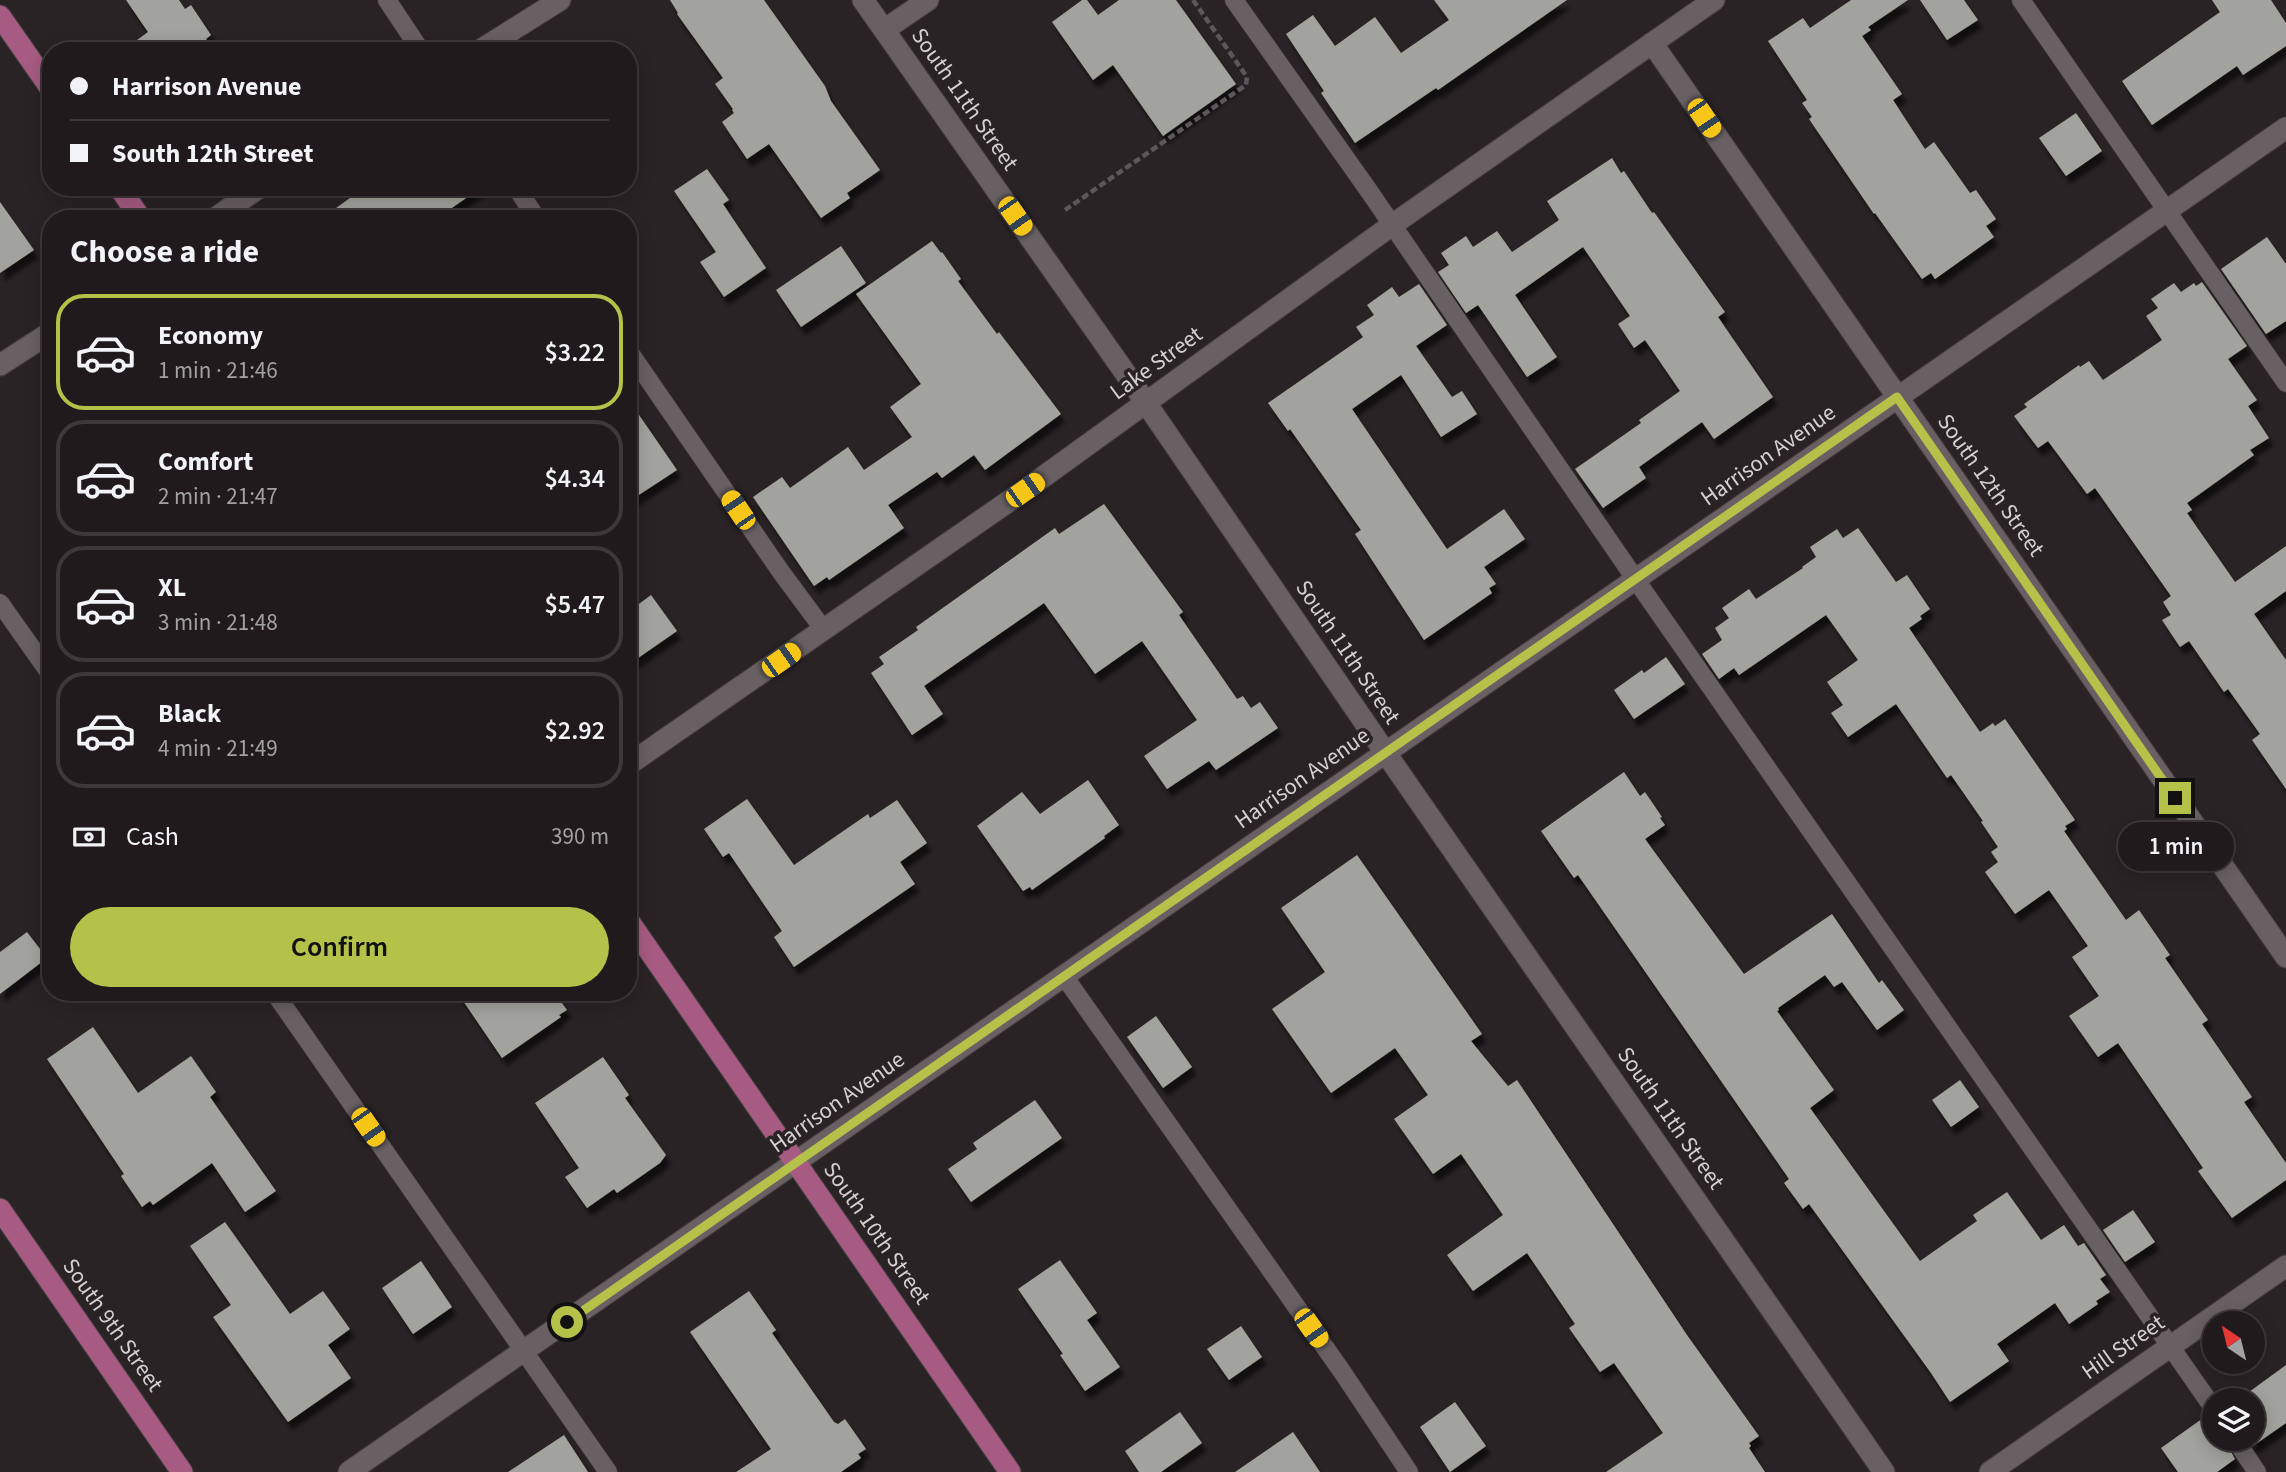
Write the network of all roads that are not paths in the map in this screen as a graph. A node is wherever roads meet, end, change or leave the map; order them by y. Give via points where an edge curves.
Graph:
1 (387, 0) edge
2 (560, 0) edge
3 (863, 0) edge
4 (928, 0) edge
5 (1234, 0) edge
6 (1714, 0) edge
7 (2021, 0) edge
8 (0, 16) edge
9 (884, 30) junction
10 (415, 42) edge
11 (493, 42) edge
12 (1652, 43) junction
13 (42, 76) edge
14 (2286, 128) edge
15 (247, 196) edge
16 (227, 210) edge
17 (2167, 211) junction
18 (1392, 225) junction
19 (42, 338) edge
20 (637, 363) edge
21 (0, 365) edge
22 (2286, 383) edge
23 (1897, 397) junction
24 (1146, 403) junction
25 (1636, 580) junction
26 (0, 603) edge
27 (824, 630) junction
28 (42, 662) edge
29 (1385, 752) junction
30 (637, 759) edge
31 (637, 933) edge
32 (2286, 957) edge
33 (1064, 976) junction
34 (280, 1001) edge
35 (796, 1162) junction
36 (0, 1209) edge
37 (2286, 1266) edge
38 (2171, 1346) junction
39 (525, 1351) junction
40 (2202, 1391) edge
41 (2243, 1451) edge
42 (183, 1472) edge
43 (349, 1472) edge
44 (608, 1472) edge
45 (1010, 1472) edge
46 (1409, 1472) edge
47 (1884, 1472) edge
48 (1990, 1472) edge
49 (2257, 1472) edge

1 - 10 lane
2 - 11 street
3 - 9 street, South 11th Street
4 - 9 street
5 - 18 lane
6 - 12 street, Lake Street
7 - 17 lane
8 - 13 main road
9 - 24 street, South 11th Street
12 - 18 street, Lake Street
12 - 23 street, South 12th Street
14 - 17 street, Harrison Avenue
15 - 16 street
17 - 22 lane
17 - 23 street, Harrison Avenue
18 - 24 street, Lake Street
18 - 25 lane
19 - 21 street
20 - 27 lane
23 - 25 street, Harrison Avenue
23 - 32 street, South 12th Street
24 - 27 street, Lake Street
24 - 29 street, South 11th Street
25 - 29 street, Harrison Avenue
25 - 38 lane
26 - 28 lane
27 - 30 street, Lake Street
29 - 33 street, Harrison Avenue
29 - 47 street, South 11th Street
31 - 35 main road, South 10th Street
33 - 35 street, Harrison Avenue
33 - 46 lane
34 - 39 lane
35 - 39 street, Harrison Avenue
35 - 45 main road, South 10th Street
36 - 42 main road, South 9th Street
37 - 38 street, Hill Street
38 - 40 lane
38 - 48 street, Hill Street
39 - 43 street, Harrison Avenue
39 - 44 lane
41 - 49 lane

